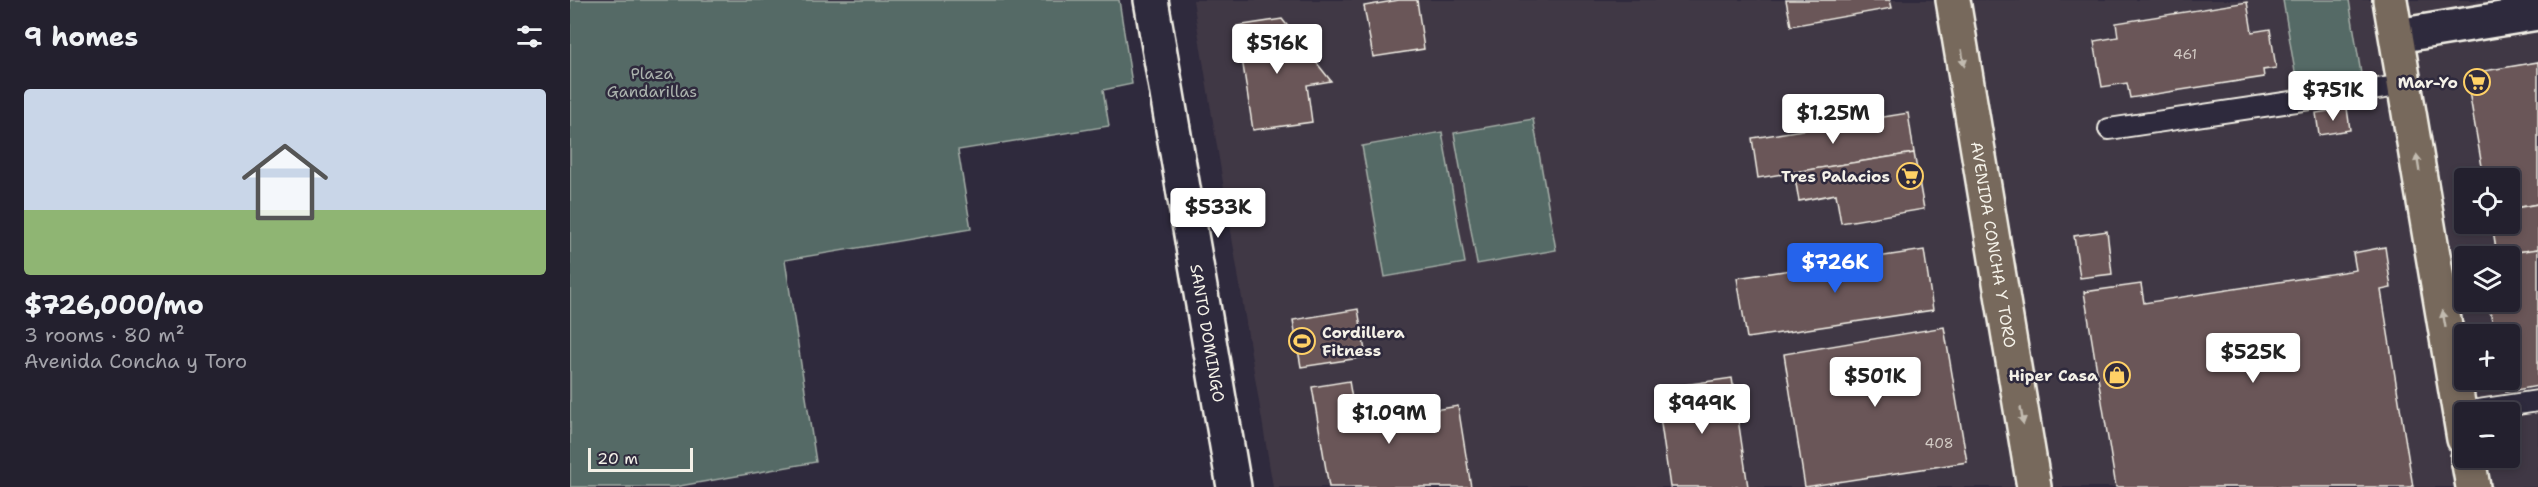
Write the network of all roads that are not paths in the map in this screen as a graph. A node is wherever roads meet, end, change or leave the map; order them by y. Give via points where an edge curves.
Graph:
1 (1151, 0) edge
2 (1953, 0) edge
3 (2390, 0) edge
4 (2538, 13) edge
5 (2397, 36) junction
6 (2405, 85) junction
7 (2109, 129) dead end
8 (2538, 400) edge
9 (2460, 402) edge
10 (2520, 405) edge
11 (2469, 468) edge
12 (1234, 487) edge
13 (2034, 487) edge
14 (2472, 487) edge

1 - 12 street, SANTO DOMINGO
2 -> 13 main road, AVENIDA CONCHA Y TORO
3 - 5 main road
4 - 5 street
5 - 6 main road
6 - 7 lane
9 -> 6 main road
8 - 10 lane
11 - 14 main road

